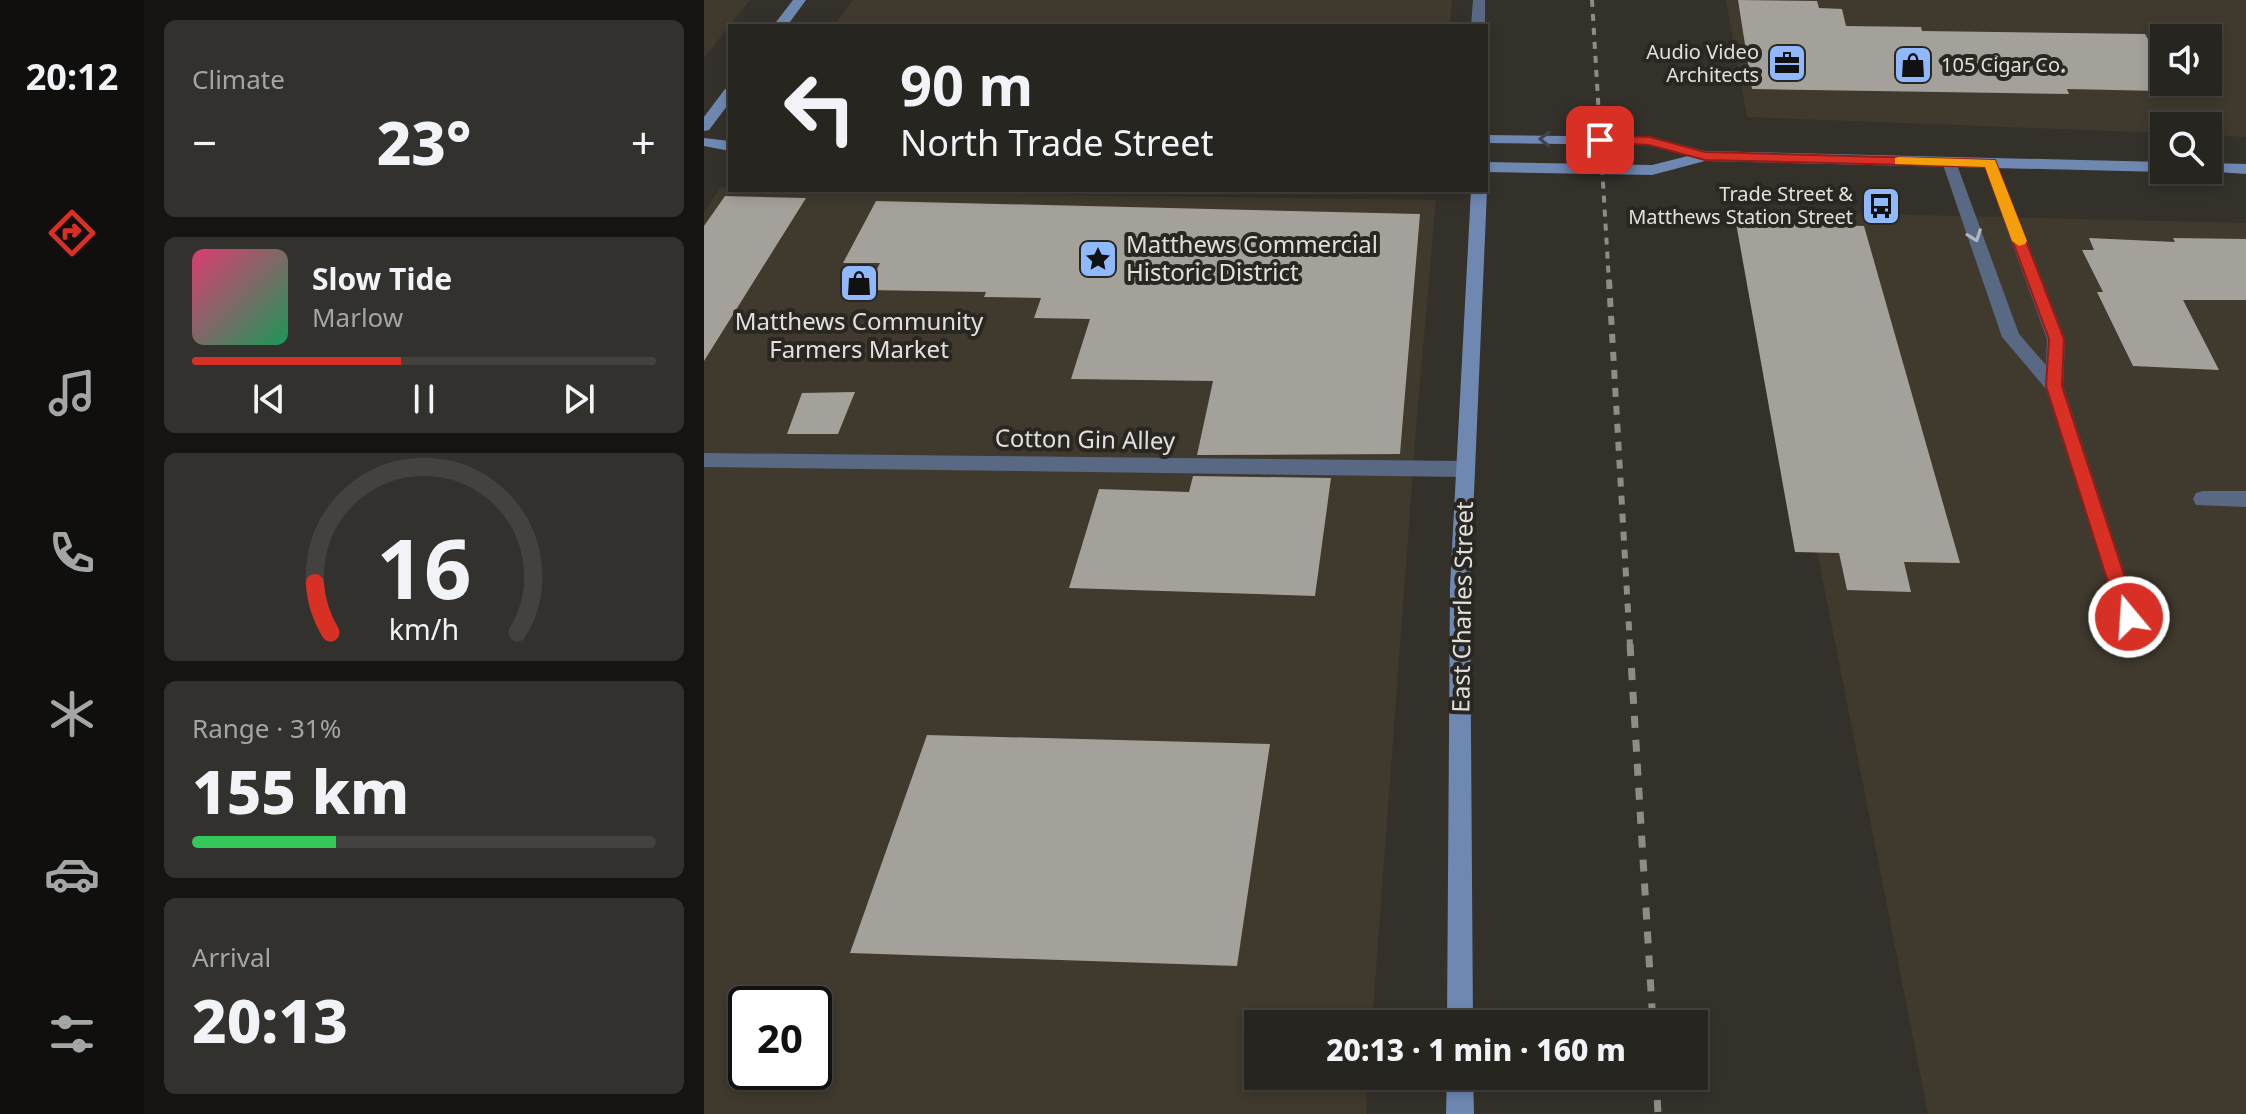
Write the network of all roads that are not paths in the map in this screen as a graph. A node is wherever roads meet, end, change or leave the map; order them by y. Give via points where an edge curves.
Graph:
1 (800, 0) edge
2 (1479, 0) edge
3 (782, 24) edge
4 (1478, 24) edge
5 (728, 95) edge
6 (704, 127) edge
7 (728, 137) edge
8 (1488, 139) edge
9 (704, 141) edge
10 (728, 146) edge
11 (1705, 156) junction
12 (1949, 162) junction
13 (1990, 163) junction
14 (1488, 167) edge
15 (2150, 167) edge
16 (2222, 168) edge
17 (2246, 169) edge
18 (1479, 192) edge
19 (2054, 386) junction
20 (704, 460) edge
21 (1466, 469) junction
22 (2203, 499) dead end
23 (2246, 499) edge
24 (2129, 617) dead end
25 (1460, 1010) edge
26 (1460, 1090) edge
27 (1460, 1114) edge

1 - 3 main road
2 - 4 street
5 - 6 main road
7 - 9 main road
11 -> 8 main road via 1650,141
9 - 10 main road
11 - 12 main road
11 - 14 main road via 1652,170
12 - 13 main road
12 -> 19 street via 2011,337
13 - 15 main road
13 - 19 street via 2056,339
16 - 17 main road
18 - 21 main road, East Charles Street
19 - 24 street
20 - 21 street, Cotton Gin Alley
21 - 25 main road, East Charles Street via 1460,587
22 - 23 street
26 - 27 main road

